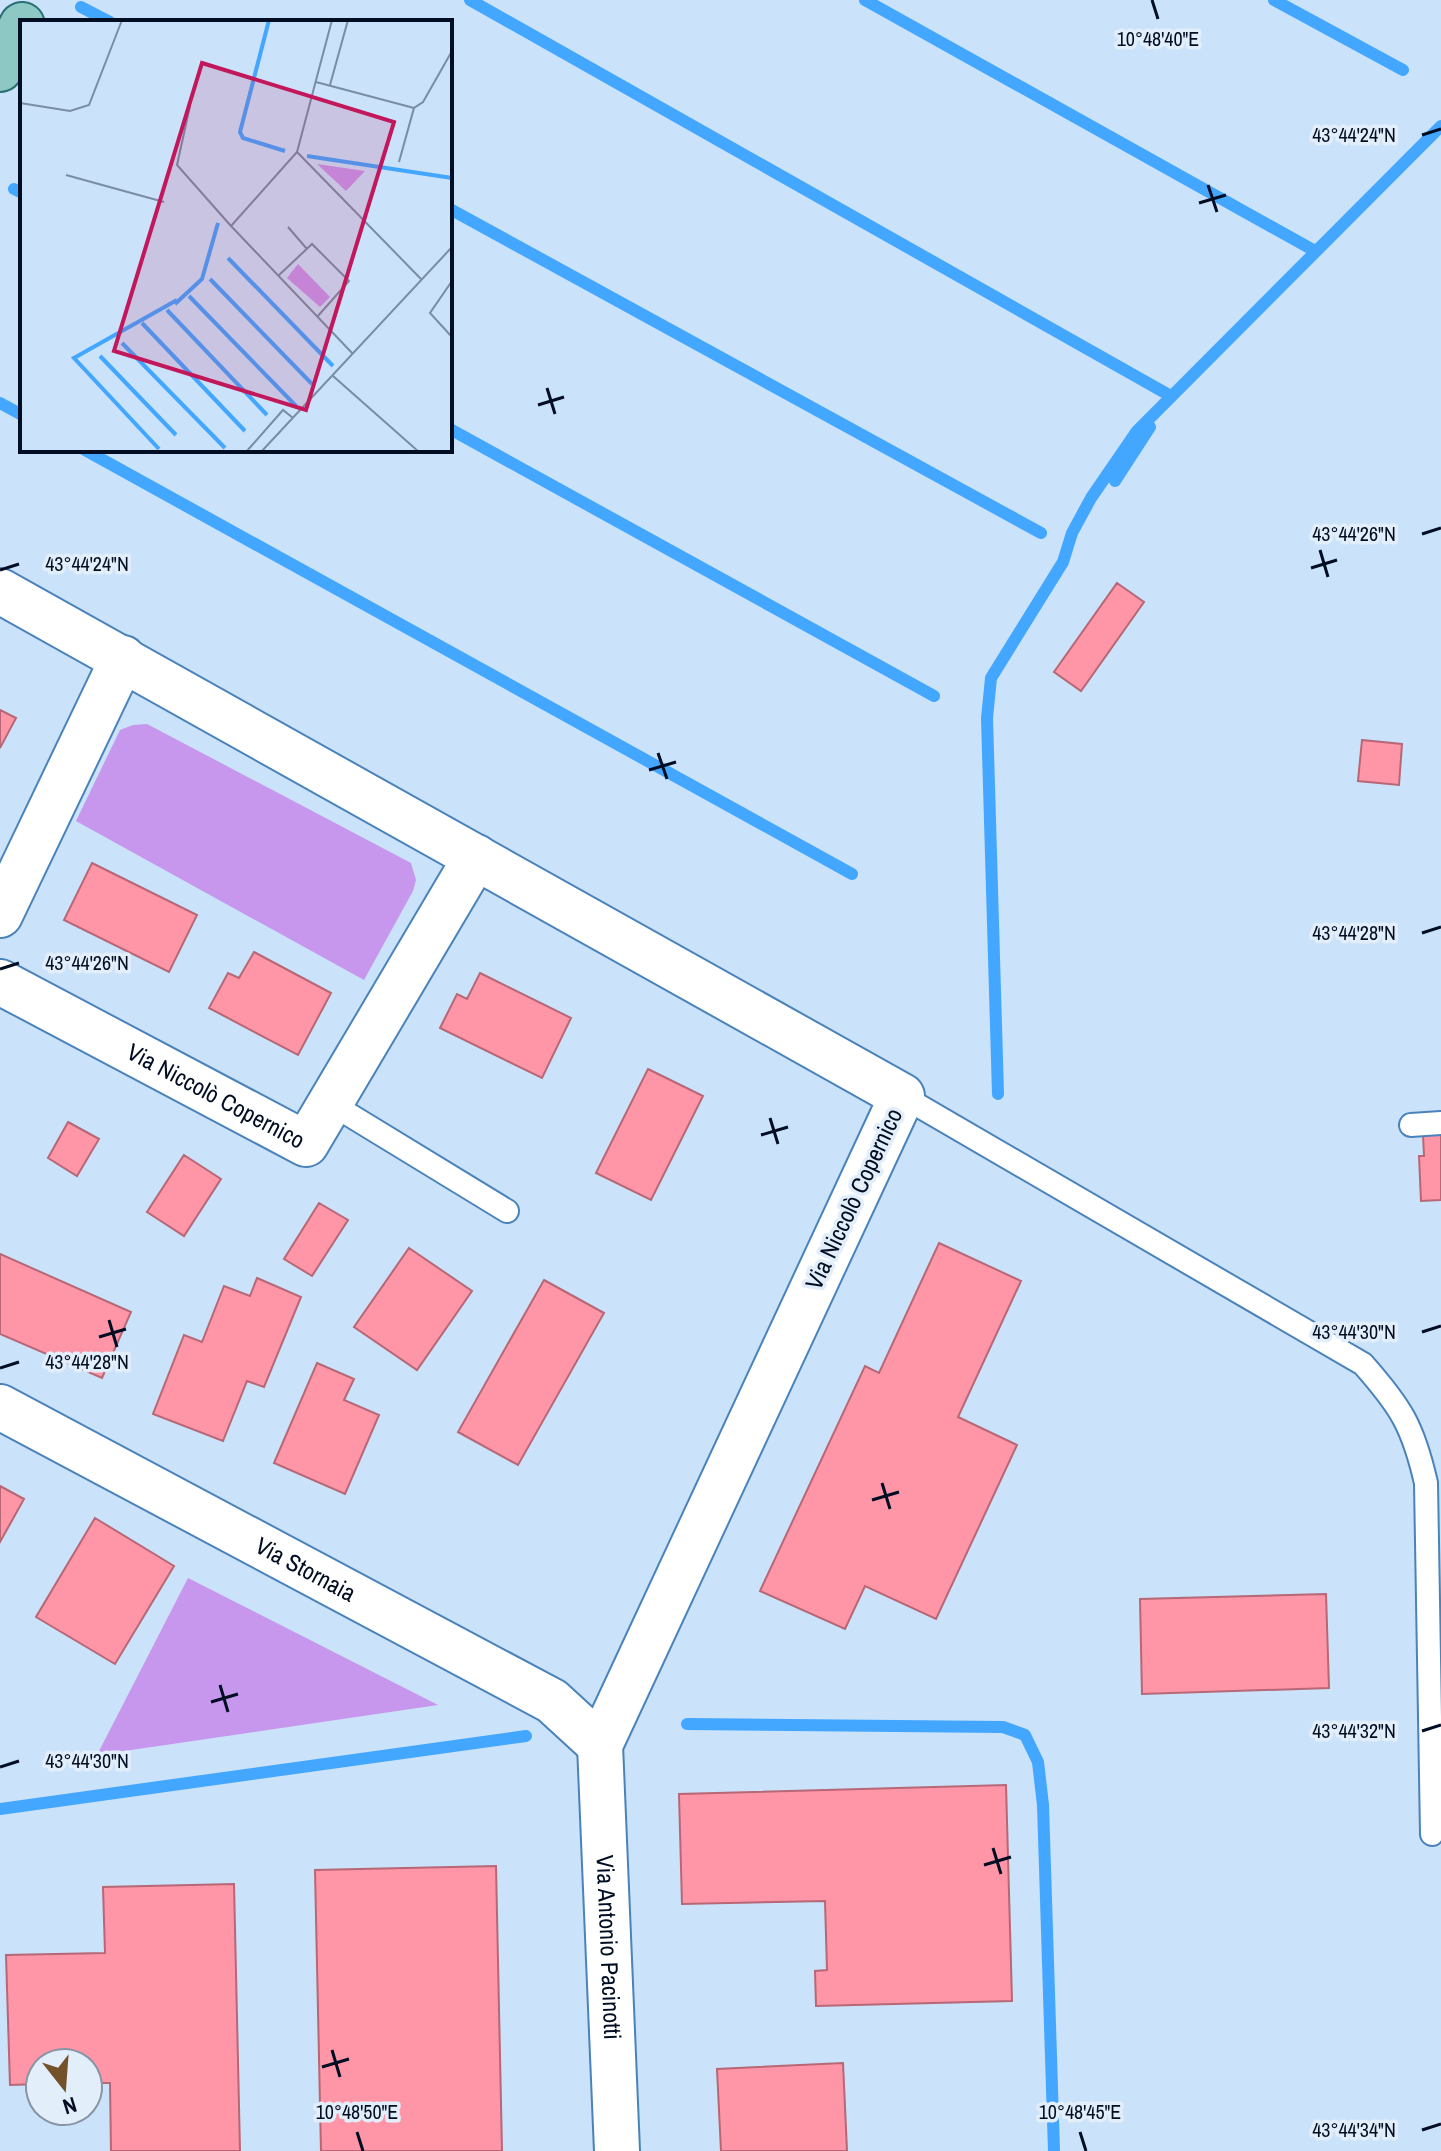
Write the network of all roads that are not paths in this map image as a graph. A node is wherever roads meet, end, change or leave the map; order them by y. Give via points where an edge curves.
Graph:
1 (35, 0) edge
2 (25, 20) edge
3 (20, 30) edge
4 (0, 69) edge
5 (0, 591) edge
6 (123, 658) junction
7 (476, 857) junction
8 (0, 915) edge
9 (0, 982) edge
10 (902, 1096) junction
11 (330, 1103) junction
12 (1441, 1123) edge
13 (1411, 1125) dead end
14 (507, 1211) dead end
15 (0, 1407) edge
16 (600, 1745) junction
17 (1432, 1834) dead end
18 (617, 2151) edge

1 - 2 main road
3 - 4 main road
5 - 6 street, Via Niccolò Copernico
6 - 7 street, Via Niccolò Copernico
6 - 8 street
7 - 10 street, Via Niccolò Copernico
7 - 11 street, Via Niccolò Copernico
9 - 11 street, Via Niccolò Copernico via 306,1144
10 - 16 street, Via Niccolò Copernico
10 - 17 lane via 1363,1364 1396,1401 1416,1441 1426,1483
11 - 14 lane
12 - 13 lane
15 - 16 street, Via Stornaia via 552,1701
16 - 18 street, Via Antonio Pacinotti

